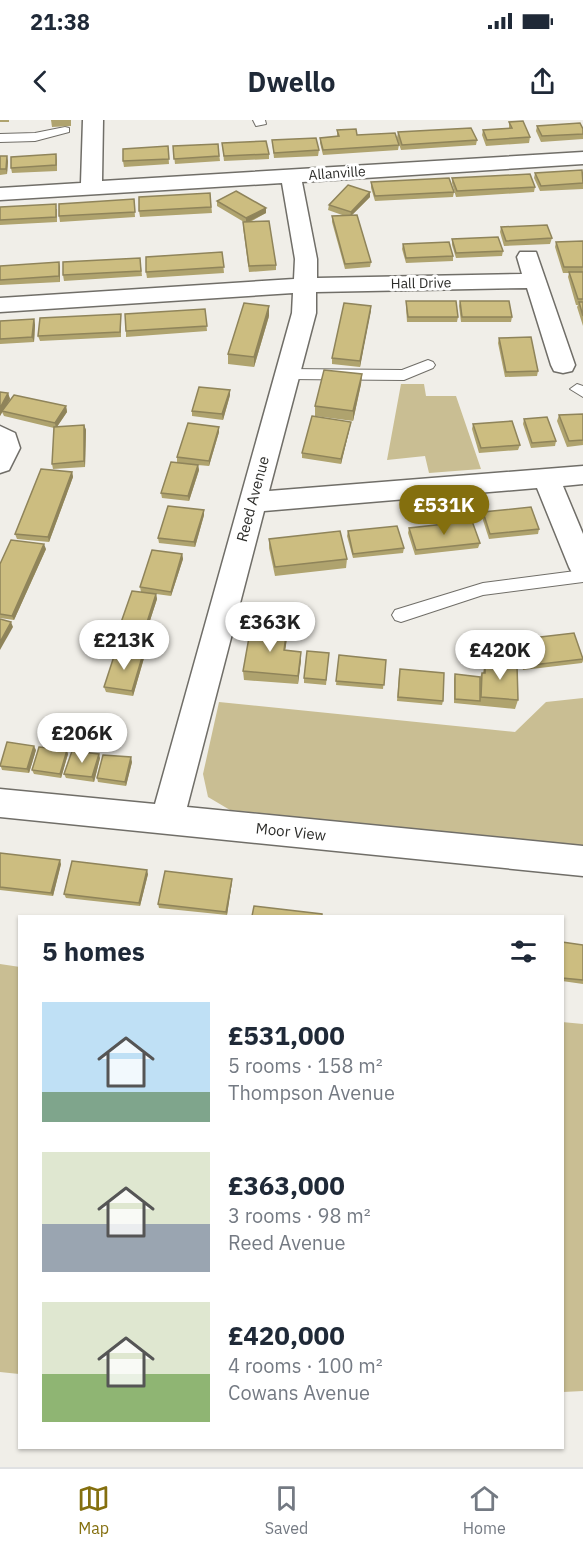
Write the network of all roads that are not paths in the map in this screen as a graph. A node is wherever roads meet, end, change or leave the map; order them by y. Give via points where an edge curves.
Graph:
1 (93, 120) edge
2 (65, 130) dead end
3 (0, 138) edge
4 (583, 158) edge
5 (291, 176) junction
6 (91, 188) junction
7 (0, 195) edge
8 (528, 257) dead end
9 (536, 281) junction
10 (306, 285) junction
11 (0, 305) edge
12 (428, 365) dead end
13 (563, 365) dead end
14 (287, 374) junction
15 (0, 435) edge
16 (0, 464) edge
17 (583, 475) edge
18 (546, 478) junction
19 (252, 502) junction
20 (583, 567) edge
21 (583, 576) edge
22 (401, 615) dead end
23 (0, 802) edge
24 (167, 819) junction
25 (583, 861) edge

1 - 6 street
2 - 3 lane via 35,137
4 - 5 street, Allanville
5 - 6 street, Allanville
5 - 10 street, Reed Avenue via 306,259
6 - 7 street, Allanville
8 - 9 street
9 - 10 street, Hall Drive
9 - 13 street
10 - 11 street
10 - 14 street, Reed Avenue via 304,313
12 - 14 lane via 405,375
14 - 19 street, Reed Avenue
15 - 16 street via 6,439 8,448
17 - 18 street
18 - 19 street
18 - 20 street
19 - 24 street, Reed Avenue
21 - 22 lane via 483,589
23 - 24 street, Moor View
24 - 25 street, Moor View

